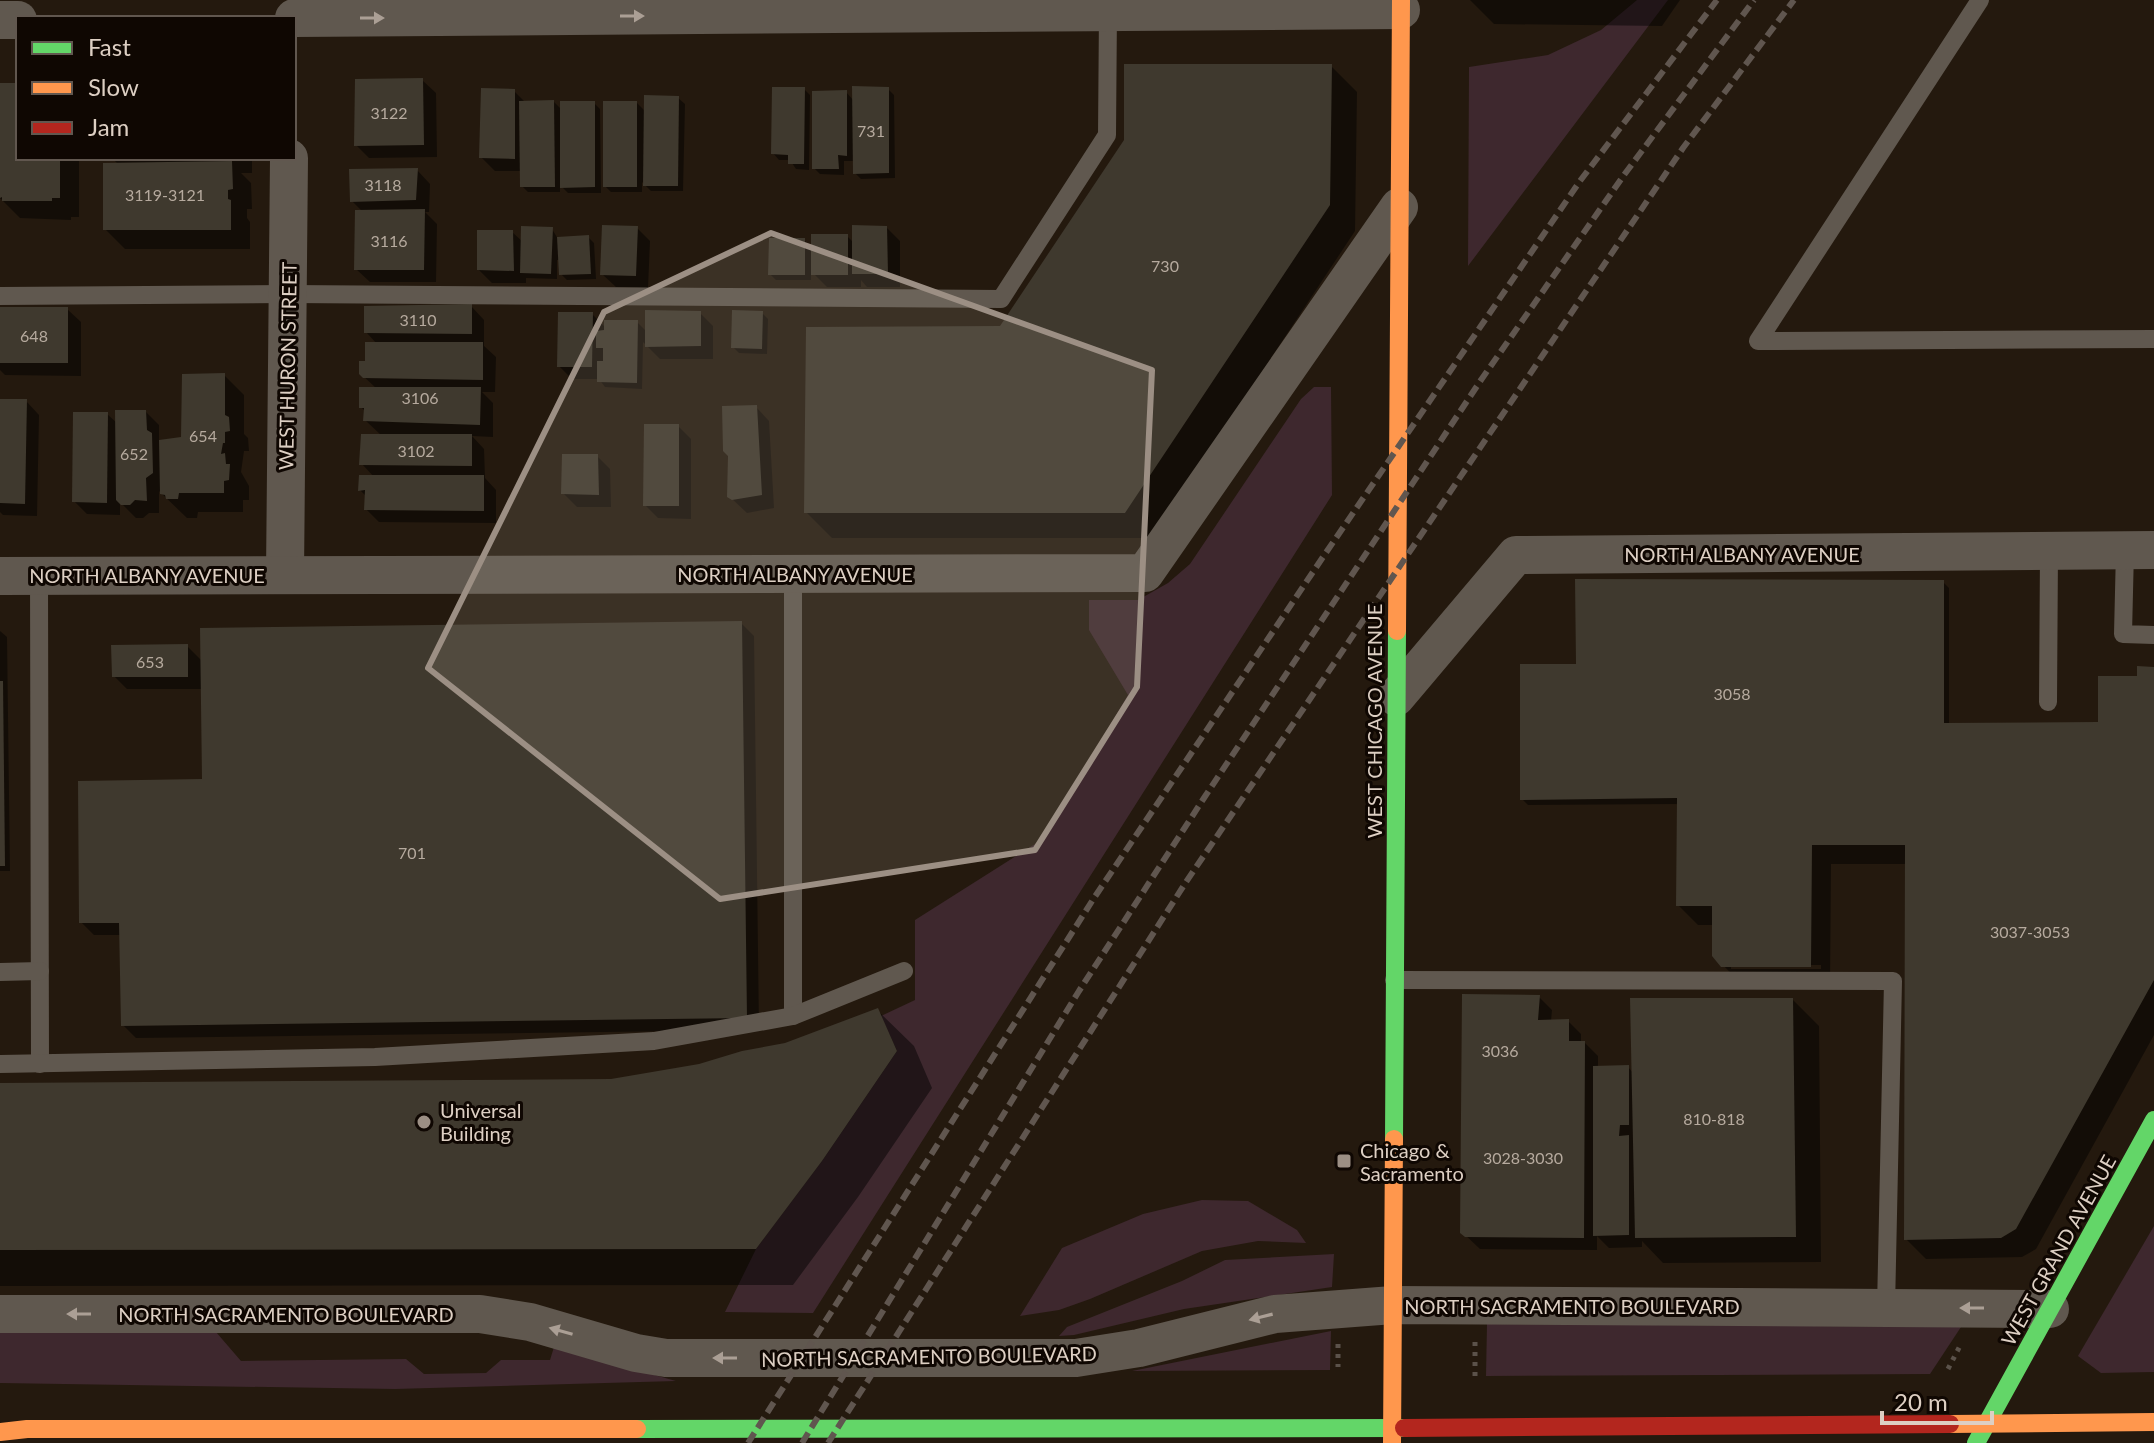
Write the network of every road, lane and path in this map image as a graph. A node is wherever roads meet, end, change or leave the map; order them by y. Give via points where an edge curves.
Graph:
1 (1980, 0) edge
2 (1401, 5) edge
3 (1108, 6) edge
4 (296, 18) edge
5 (289, 160) edge
6 (1399, 207) junction
7 (288, 294) junction
8 (0, 296) edge
9 (2154, 339) edge
10 (2140, 550) edge
11 (2049, 551) junction
12 (285, 574) junction
13 (793, 574) junction
14 (39, 575) junction
15 (0, 576) edge
16 (2154, 635) edge
17 (1396, 697) junction
18 (2048, 702) dead end
19 (40, 971) junction
20 (904, 971) dead end
21 (0, 972) edge
22 (1394, 980) junction
23 (793, 1016) junction
24 (0, 1064) edge
25 (40, 1064) junction
26 (2154, 1120) edge
27 (1393, 1305) junction
28 (1886, 1308) junction
29 (2050, 1309) junction
30 (0, 1314) edge
31 (1475, 1333) dead end
32 (1475, 1377) dead end
33 (2154, 1422) edge
34 (1987, 1425) junction
35 (0, 1432) edge
36 (155, 1436) edge
37 (1392, 1436) edge
38 (1976, 1443) edge

1 - 9 lane via 1758,341
2 - 3 street
2 - 6 street, WEST CHICAGO AVENUE
4 -> 3 street
3 - 7 lane via 1107,135 1001,299
5 - 7 street, WEST HURON STREET
6 - 13 street, NORTH ALBANY AVENUE via 1145,573
6 - 17 street, WEST CHICAGO AVENUE
7 - 8 lane
7 - 12 street, WEST HURON STREET
10 - 11 street, NORTH ALBANY AVENUE
10 - 16 lane via 2123,634
11 - 17 street, NORTH ALBANY AVENUE via 1516,555
11 - 18 lane
12 - 13 street, NORTH ALBANY AVENUE
12 - 14 street, NORTH ALBANY AVENUE
13 - 23 lane
14 - 15 street, NORTH ALBANY AVENUE
14 - 19 lane
17 - 22 street, WEST CHICAGO AVENUE
19 - 21 lane
19 - 25 lane
20 - 23 lane
22 - 27 street, WEST CHICAGO AVENUE
22 - 28 lane via 1893,981
23 - 25 lane via 654,1041 375,1057
24 - 25 lane
26 - 29 street, WEST GRAND AVENUE
27 - 28 street, NORTH SACRAMENTO BOULEVARD
27 -> 30 street, NORTH SACRAMENTO BOULEVARD via 1275,1314 1076,1358 666,1358 480,1314
27 - 37 street, WEST CHICAGO AVENUE
29 -> 28 street, NORTH SACRAMENTO BOULEVARD
29 - 34 street, WEST GRAND AVENUE
31 - 32 path
33 - 34 street
34 - 37 street
34 - 38 street, WEST GRAND AVENUE
35 - 36 street
36 - 37 street

